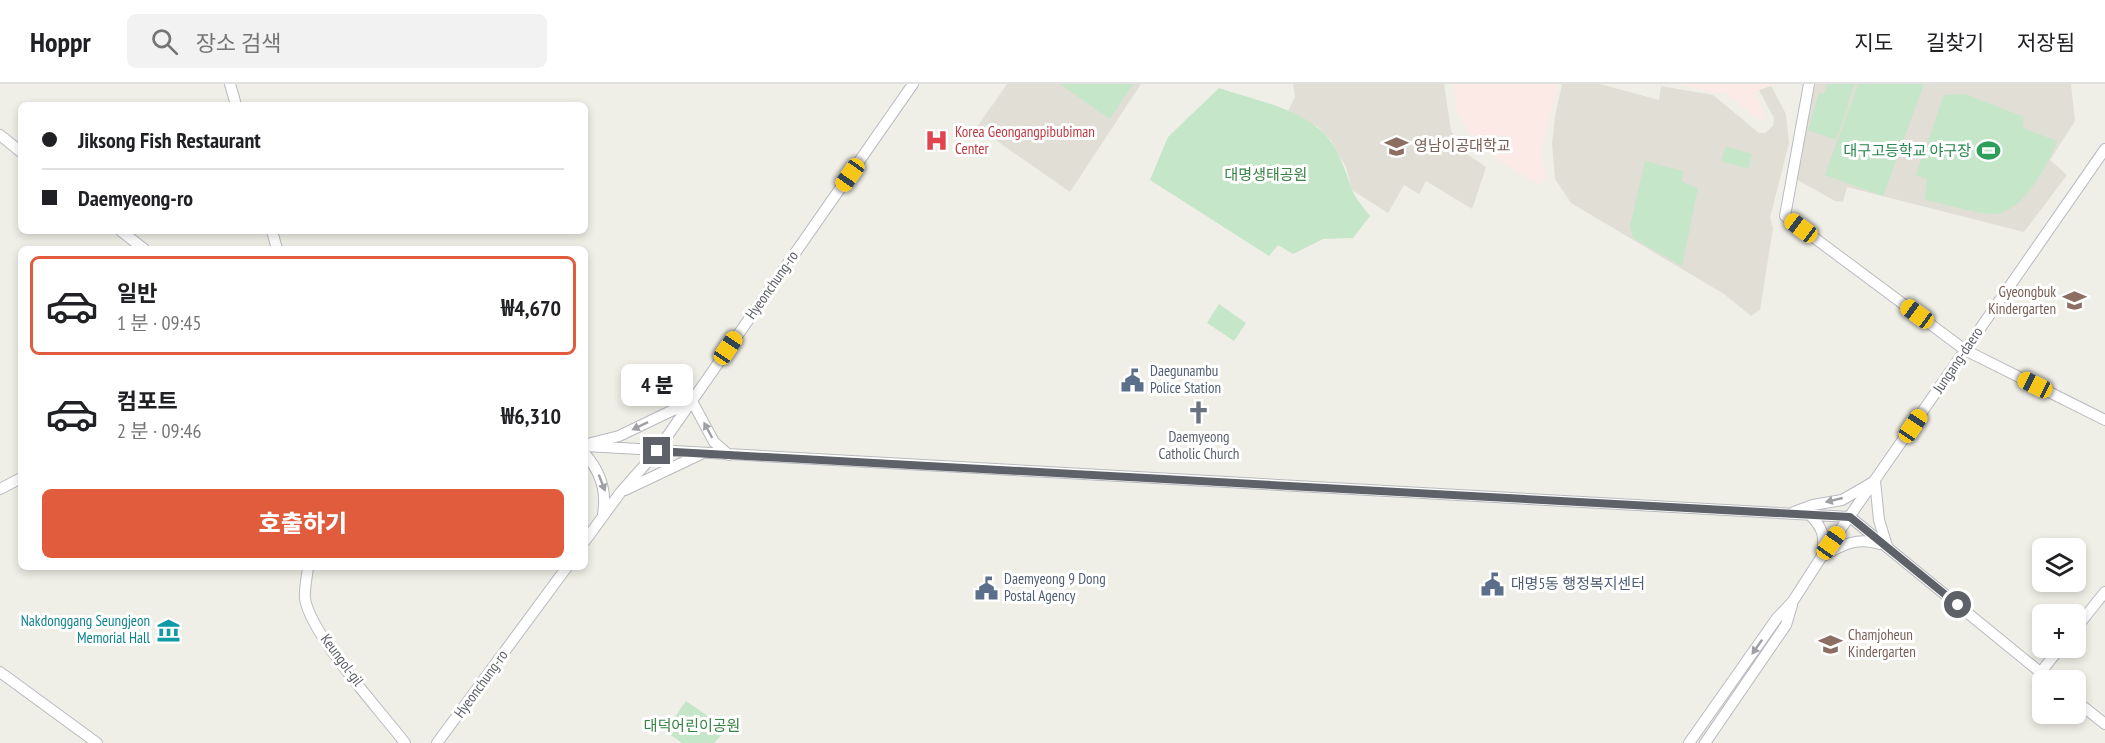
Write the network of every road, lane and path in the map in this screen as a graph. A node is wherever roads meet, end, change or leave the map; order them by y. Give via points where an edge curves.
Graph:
1 (230, 84) edge
2 (913, 84) edge
3 (1809, 84) edge
4 (235, 102) edge
5 (0, 135) edge
6 (2105, 149) edge
7 (18, 150) edge
8 (125, 234) edge
9 (140, 246) edge
10 (1965, 350) junction
11 (692, 401) junction
12 (2105, 420) edge
13 (588, 444) edge
14 (588, 445) edge
15 (657, 451) junction
16 (703, 453) junction
17 (729, 455) junction
18 (588, 458) edge
19 (18, 480) edge
20 (1875, 481) junction
21 (0, 489) edge
22 (620, 493) junction
23 (1791, 514) junction
24 (1810, 515) junction
25 (603, 516) junction
26 (1850, 517) junction
27 (588, 537) edge
28 (1887, 547) junction
29 (1821, 557) junction
30 (308, 570) edge
31 (565, 570) edge
32 (2105, 592) edge
33 (1793, 602) junction
34 (2086, 616) edge
35 (2052, 658) edge
36 (2036, 670) edge
37 (2042, 670) edge
38 (0, 672) edge
39 (2086, 709) edge
40 (2105, 724) edge
41 (97, 743) edge
42 (405, 743) edge
43 (437, 743) edge
44 (1689, 743) edge
45 (1705, 743) edge

1 - 4 main road
2 - 11 main road, Hyeonchung-ro
3 - 10 main road via 1785,216
5 - 7 main road
6 - 10 main road, Jungang-daero
8 - 9 main road
10 - 12 main road
10 - 20 main road, Jungang-daero
11 -> 13 main road via 619,436
11 - 15 main road, Hyeonchung-ro
17 -> 11 main road via 714,442
14 - 15 main road
15 - 16 main road
15 - 22 main road, Hyeonchung-ro
16 - 17 main road
16 - 22 main road
17 - 23 main road
18 -> 25 main road via 606,495
19 - 21 main road
20 -> 23 main road via 1842,500
20 - 26 main road, Jungang-daero
20 - 28 main road via 1879,520
22 - 25 main road, Hyeonchung-ro
23 - 24 main road
24 - 26 main road
24 - 29 main road via 1822,526
25 - 27 main road, Hyeonchung-ro
26 - 28 main road
26 - 29 main road, Jungang-daero
28 - 29 main road via 1869,541 1848,541
28 - 36 main road
29 - 33 main road, Jungang-daero
30 - 42 main road, Keungol-gil via 305,599 316,625
31 - 43 main road, Hyeonchung-ro
32 - 34 main road
33 -> 44 main road, Jungang-daero via 1777,618
33 - 45 main road, Jungang-daero via 1786,625
35 - 37 main road
38 - 41 main road
39 - 40 main road

